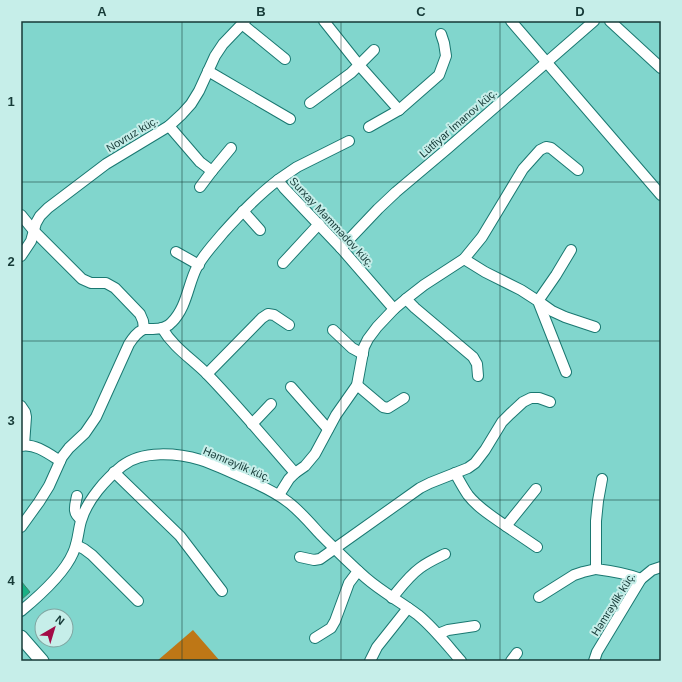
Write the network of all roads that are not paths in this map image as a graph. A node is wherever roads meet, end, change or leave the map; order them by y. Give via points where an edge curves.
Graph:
1 (324, 21) edge
2 (510, 21) edge
3 (594, 21) edge
4 (610, 21) edge
5 (243, 23) edge
6 (441, 34) dead end
7 (374, 50) dead end
8 (285, 59) dead end
9 (546, 62) junction
10 (360, 64) junction
11 (661, 68) edge
12 (208, 71) junction
13 (310, 103) dead end
14 (399, 110) junction
15 (290, 119) dead end
16 (168, 126) junction
17 (369, 127) dead end
18 (349, 141) dead end
19 (231, 148) dead end
20 (578, 170) dead end
21 (212, 171) junction
22 (278, 180) junction
23 (200, 187) dead end
24 (661, 195) edge
25 (243, 211) junction
26 (21, 215) edge
27 (318, 224) junction
28 (260, 230) dead end
29 (34, 231) junction
30 (342, 248) junction
31 (571, 250) dead end
32 (176, 252) dead end
33 (21, 256) edge
34 (464, 259) junction
35 (283, 263) dead end
36 (198, 265) junction
37 (406, 299) junction
38 (538, 301) junction
39 (394, 309) junction
40 (289, 325) dead end
41 (595, 327) dead end
42 (162, 328) junction
43 (144, 329) junction
44 (334, 330) dead end
45 (363, 354) junction
46 (566, 372) dead end
47 (207, 374) junction
48 (478, 376) dead end
49 (357, 385) junction
50 (291, 387) dead end
51 (404, 398) dead end
52 (550, 402) dead end
53 (272, 404) dead end
54 (21, 406) edge
55 (252, 424) junction
56 (328, 429) junction
57 (23, 445) edge
58 (60, 461) junction
59 (114, 472) junction
60 (295, 473) junction
61 (455, 473) junction
62 (602, 479) dead end
63 (536, 489) dead end
64 (279, 495) junction
65 (77, 496) dead end
66 (81, 519) junction
67 (506, 526) junction
68 (21, 527) edge
69 (76, 545) junction
70 (537, 547) dead end
71 (335, 549) junction
72 (445, 554) dead end
73 (300, 557) dead end
74 (661, 567) edge
75 (596, 569) junction
76 (358, 571) junction
77 (641, 579) junction
78 (222, 591) dead end
79 (539, 597) dead end
80 (392, 598) junction
81 (138, 601) dead end
82 (408, 608) junction
83 (21, 611) edge
84 (475, 626) dead end
85 (438, 634) junction
86 (21, 637) edge
87 (315, 638) dead end
88 (42, 661) edge
89 (370, 661) edge
90 (461, 661) edge
91 (594, 661) edge

1 - 10 street
2 - 9 street
3 - 9 street, Lütfiyar İmanov küç.
4 - 11 street
5 - 8 street
5 - 12 street, Novruz küç. via 223,44
6 - 14 street via 446,56 439,75
7 - 10 street
9 - 24 street
9 - 30 street, Lütfiyar İmanov küç. via 396,192
10 - 13 street
10 - 14 street
12 - 15 street
12 - 16 street, Novruz küç. via 191,104
14 - 17 street
16 - 21 street via 200,162
16 - 29 street, Novruz küç. via 106,164 48,208 40,216
18 - 22 street via 297,167
19 - 21 street
20 - 34 street via 550,148 540,150 523,169 482,237
21 - 23 street
22 - 25 street, Surxay Məmmədov küç.
22 - 27 street, Surxay Məmmədov küç.
25 - 28 street
25 - 36 street, Surxay Məmmədov küç. via 207,251
26 - 29 street
27 - 30 street, Surxay Məmmədov küç.
27 - 35 street
29 - 33 street, Novruz küç. via 32,241
29 - 43 street via 82,279 91,283 106,283 115,288 140,314
30 - 39 street, Surxay Məmmədov küç.
31 - 38 street
32 - 36 street
34 - 37 street
34 - 38 street
36 - 42 street, Surxay Məmmədov küç. via 179,313 172,323
37 - 39 street
37 - 48 street via 473,357 477,364
38 - 41 street via 565,317
38 - 46 street
39 - 45 street via 368,339
40 - 47 street via 268,314
42 - 43 street
42 - 47 street via 172,343
43 - 58 street via 135,335 129,344 96,417
44 - 45 street via 352,348
45 - 49 street
47 - 55 street
49 - 51 street via 384,407 388,408
49 - 56 street
50 - 56 street
52 - 61 street via 531,398 523,402 502,422 475,463
53 - 55 street
54 - 57 street via 26,417
55 - 60 street
56 - 60 street via 315,454
57 - 58 street via 36,447
58 - 68 street via 40,502
59 - 64 street, Həmrəylik küç. via 135,458 156,454 181,456 228,470
59 - 66 street, Həmrəylik küç. via 103,483
59 - 78 street via 180,536
60 - 64 street
61 - 67 street via 468,495
61 - 71 street via 420,488
62 - 75 street via 596,521
63 - 67 street
64 - 71 street, Həmrəylik küç. via 297,509
65 - 66 street via 76,516
66 - 69 street, Həmrəylik küç.
67 - 70 street
69 - 81 street via 92,555
69 - 83 street, Həmrəylik küç. via 74,553 58,575
71 - 73 street via 320,559
71 - 76 street, Həmrəylik küç.
72 - 80 street via 421,567
74 - 77 street, Həmrəylik küç. via 652,570
75 - 77 street
75 - 79 street via 574,575
76 - 80 street, Həmrəylik küç.
76 - 87 street via 349,583 331,628
77 - 91 street, Həmrəylik küç.
80 - 82 street, Həmrəylik küç.
82 - 85 street, Həmrəylik küç.
82 - 89 street via 377,647
84 - 85 street
85 - 90 street, Həmrəylik küç.
86 - 88 main road

